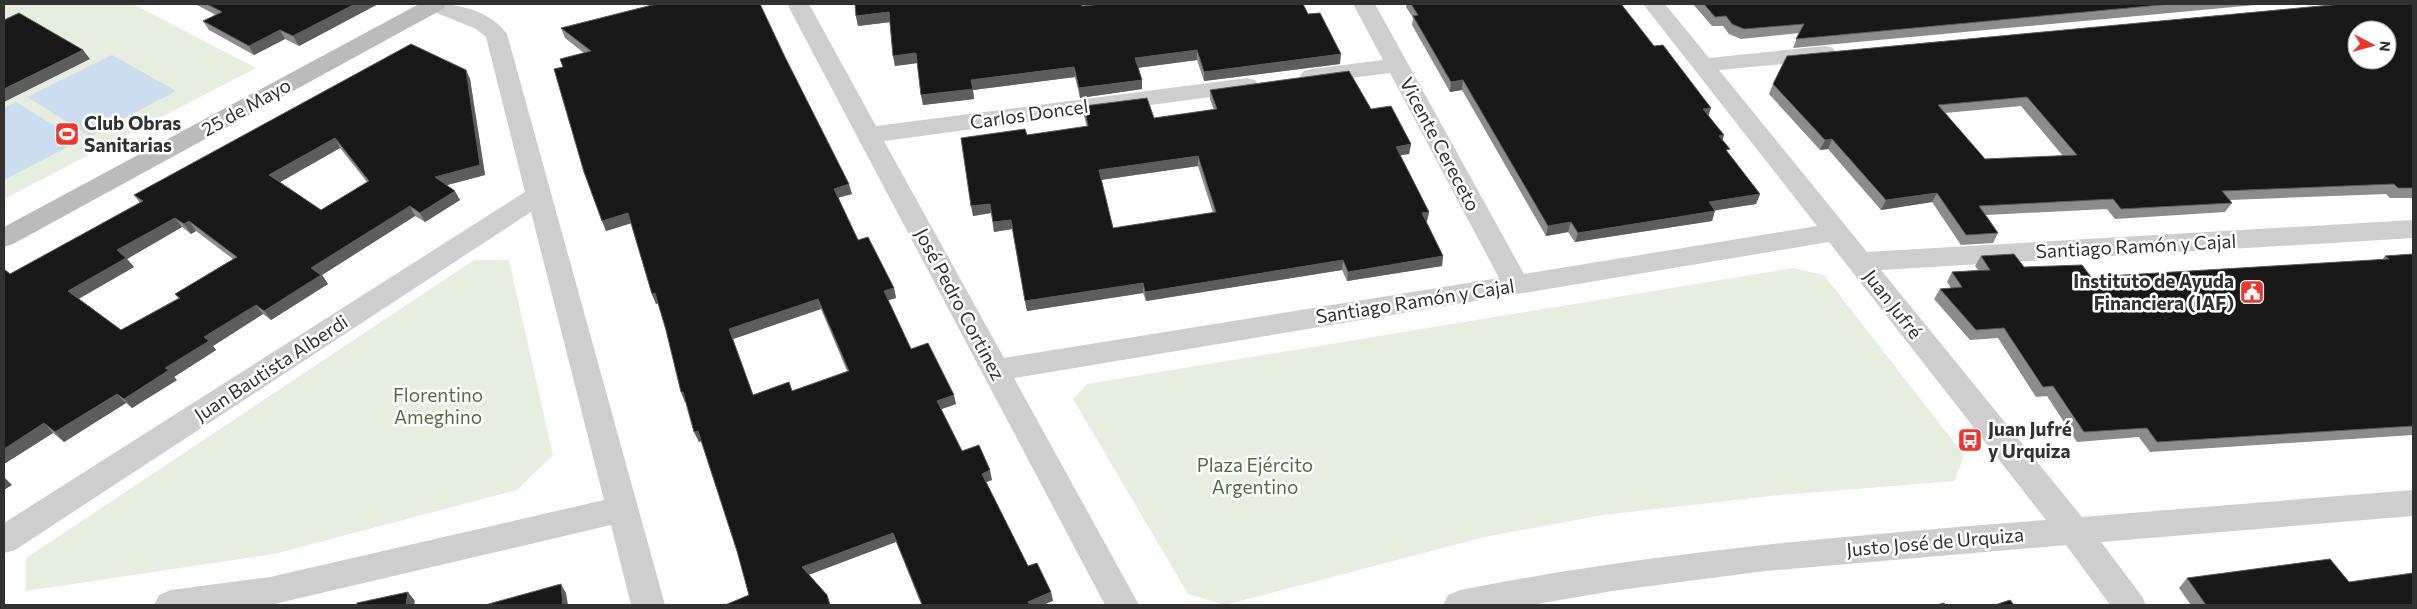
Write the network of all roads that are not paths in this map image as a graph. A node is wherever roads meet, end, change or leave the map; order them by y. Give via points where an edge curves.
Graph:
1 (435, 4) edge
2 (798, 4) edge
3 (1364, 4) edge
4 (1654, 4) edge
5 (1846, 51) edge
6 (1702, 64) junction
7 (1398, 65) junction
8 (869, 135) junction
9 (539, 195) junction
10 (2413, 229) edge
11 (1836, 232) junction
12 (4, 238) edge
13 (1859, 262) junction
14 (1516, 284) junction
15 (996, 370) junction
16 (2413, 503) edge
17 (623, 508) junction
18 (2074, 531) junction
19 (4, 540) edge
20 (171, 605) edge
21 (648, 605) edge
22 (1122, 605) edge
23 (1460, 605) edge
24 (2129, 605) edge

1 - 9 street via 484,24 496,34
1 - 12 street, 25 de Mayo
2 - 8 street, José Pedro Cortinez
3 - 7 street, Vicente Cereceto
4 - 6 street, Juan Jufré
5 - 6 street
6 - 11 street, Juan Jufré
7 - 8 street, Carlos Doncel
7 - 14 street, Vicente Cereceto
8 - 15 street, José Pedro Cortinez
9 - 17 street
9 - 19 street, Juan Bautista Alberdi
10 - 13 street, Santiago Ramón y Cajal
11 - 13 street, Juan Jufré
11 - 14 street, Santiago Ramón y Cajal
13 - 18 street, Juan Jufré
14 - 15 street, Santiago Ramón y Cajal
15 - 22 street, José Pedro Cortinez
16 - 18 street, Justo José de Urquiza
17 - 20 street via 270,591
17 - 21 street
18 - 23 street, Justo José de Urquiza via 1760,558 1618,575
18 - 24 street, Juan Jufré

